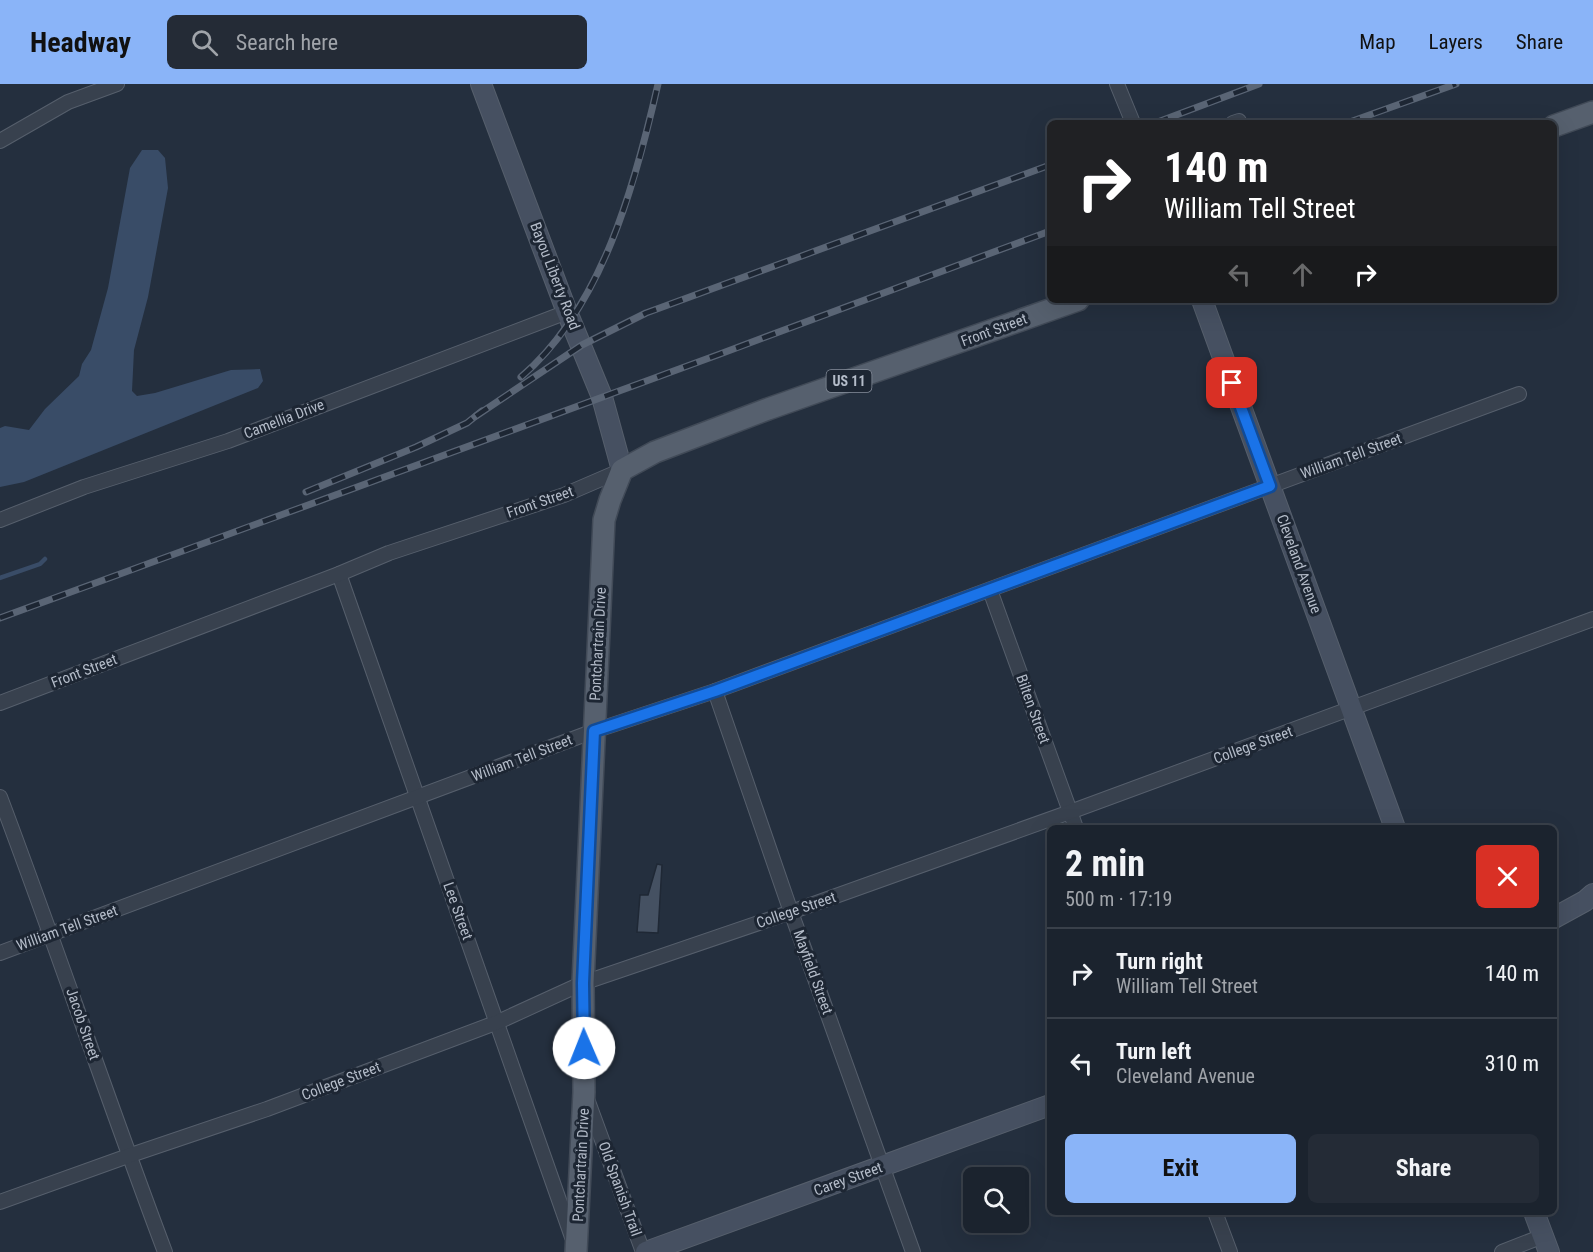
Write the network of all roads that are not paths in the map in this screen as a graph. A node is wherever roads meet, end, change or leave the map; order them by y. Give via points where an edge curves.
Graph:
1 (117, 84) edge
2 (481, 84) edge
3 (1117, 84) edge
4 (1593, 112) edge
5 (1132, 120) edge
6 (1557, 125) edge
7 (0, 141) edge
8 (1070, 303) edge
9 (1203, 303) edge
10 (567, 312) junction
11 (1519, 394) dead end
12 (622, 470) junction
13 (1270, 486) junction
14 (0, 520) edge
15 (339, 574) junction
16 (990, 590) junction
17 (1593, 619) edge
18 (715, 691) junction
19 (0, 703) edge
20 (1351, 708) junction
21 (594, 731) junction
22 (0, 796) edge
23 (418, 797) junction
24 (1070, 812) junction
25 (1075, 825) edge
26 (1394, 825) edge
27 (1590, 902) edge
28 (791, 912) junction
29 (1557, 917) edge
30 (51, 934) junction
31 (0, 953) edge
32 (583, 983) junction
33 (498, 1022) junction
34 (584, 1092) junction
35 (1047, 1106) edge
36 (128, 1156) junction
37 (882, 1166) junction
38 (0, 1202) edge
39 (1216, 1215) edge
40 (1535, 1215) edge
41 (1546, 1244) edge
42 (576, 1250) edge
43 (165, 1252) edge
44 (644, 1252) edge
45 (913, 1252) edge
46 (1230, 1252) edge
47 (1502, 1252) edge

1 - 7 street via 68,102
2 - 10 street, Bayou Liberty Road
3 - 5 street
4 - 6 main road
8 - 12 main road, Front Street / US 11 via 735,422 655,452
9 - 13 street, Cleveland Avenue
10 - 12 street, Bayou Liberty Road via 602,397
10 - 14 street, Camellia Drive via 228,441 84,487
11 - 13 street, William Tell Street
12 - 15 street, Front Street via 564,495 389,553
12 - 21 main road, Pontchartrain Drive via 604,520
13 - 16 street, William Tell Street
13 - 20 street, Cleveland Avenue
15 - 19 street, Front Street
15 - 23 street, Lee Street
16 - 18 street, William Tell Street
16 - 24 street, Bilten Street
17 - 20 street, College Street
18 - 21 street, William Tell Street
18 - 28 street, Mayfield Street
20 - 24 street, College Street
20 - 26 street, Cleveland Avenue
21 - 23 street, William Tell Street
21 - 32 main road, Pontchartrain Drive
22 - 30 street, Jacob Street
23 - 30 street, William Tell Street
23 - 33 street, Lee Street
24 - 25 street, Bilten Street
24 - 28 street, College Street
27 - 29 street
28 - 32 street, College Street
28 - 37 street, Mayfield Street
30 - 31 street, William Tell Street
30 - 36 street, Jacob Street
32 - 33 street, College Street
32 - 34 main road, Pontchartrain Drive
33 - 36 street, College Street via 267,1109
33 - 42 street, Lee Street
34 - 42 main road, Pontchartrain Drive
34 - 44 street, Old Spanish Trail
35 - 37 street, Carey Street
36 - 38 street, College Street
36 - 43 street, Jacob Street
37 - 44 street, Carey Street
37 - 45 street, Mayfield Street
39 - 46 street
40 - 41 street
41 - 47 street

